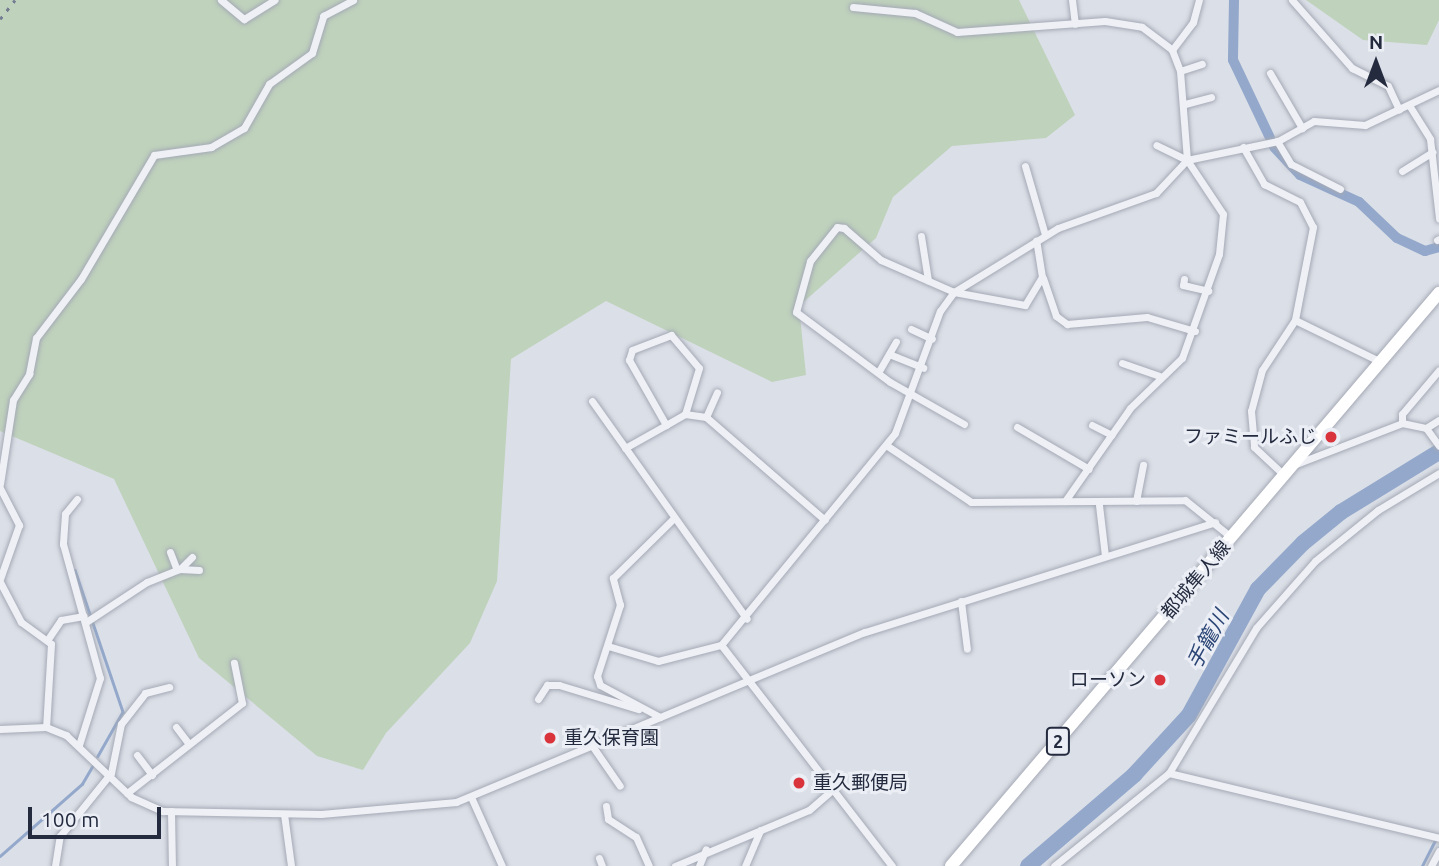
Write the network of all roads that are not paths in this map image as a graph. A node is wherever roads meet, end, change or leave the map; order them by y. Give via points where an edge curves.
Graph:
1 (222, 0) edge
2 (274, 0) edge
3 (353, 0) edge
4 (1072, 0) edge
5 (1199, 0) edge
6 (1292, 0) edge
7 (853, 7) dead end
8 (1075, 24) junction
9 (1172, 50) junction
10 (1202, 64) dead end
11 (1180, 71) junction
12 (1270, 73) dead end
13 (1439, 90) edge
14 (1211, 97) dead end
15 (1185, 104) junction
16 (1409, 105) junction
17 (1399, 110) junction
18 (1302, 128) junction
19 (1277, 141) junction
20 (1156, 145) dead end
21 (1243, 147) junction
22 (1433, 152) junction
23 (1187, 160) junction
24 (1025, 166) dead end
25 (1402, 171) dead end
26 (1340, 189) dead end
27 (1439, 218) edge
28 (1045, 235) junction
29 (920, 236) dead end
30 (1036, 240) junction
31 (1042, 277) junction
32 (1184, 279) dead end
33 (929, 280) junction
34 (1208, 291) junction
35 (954, 292) junction
36 (1439, 293) edge
37 (1295, 320) junction
38 (911, 329) dead end
39 (1195, 331) junction
40 (932, 339) junction
41 (896, 342) dead end
42 (890, 354) junction
43 (1381, 362) junction
44 (1122, 363) dead end
45 (923, 368) junction
46 (1439, 370) edge
47 (878, 371) junction
48 (1159, 376) junction
49 (717, 392) dead end
50 (914, 393) junction
51 (592, 401) dead end
52 (685, 414) junction
53 (706, 417) junction
54 (1439, 420) edge
55 (1402, 423) junction
56 (964, 424) dead end
57 (666, 425) junction
58 (1091, 425) dead end
59 (1017, 427) dead end
60 (1426, 428) junction
61 (1112, 435) junction
62 (886, 445) junction
63 (1439, 446) edge
64 (625, 448) junction
65 (1296, 464) junction
66 (1143, 466) dead end
67 (1089, 469) junction
68 (1439, 473) edge
69 (1285, 476) junction
70 (0, 486) edge
71 (77, 499) dead end
72 (1136, 501) junction
73 (1065, 502) junction
74 (1100, 505) junction
75 (672, 520) junction
76 (825, 520) junction
77 (1215, 522) junction
78 (1231, 537) junction
79 (170, 552) dead end
80 (1105, 556) junction
81 (192, 558) dead end
82 (179, 570) junction
83 (199, 570) dead end
84 (0, 580) edge
85 (961, 601) junction
86 (89, 619) junction
87 (747, 619) junction
88 (48, 639) junction
89 (721, 645) junction
90 (608, 646) junction
91 (967, 649) dead end
92 (234, 663) dead end
93 (744, 678) junction
94 (169, 687) dead end
95 (538, 699) dead end
96 (649, 713) junction
97 (660, 717) junction
98 (46, 727) junction
99 (176, 727) dead end
100 (0, 729) edge
101 (188, 743) junction
102 (79, 745) junction
103 (593, 747) junction
104 (137, 755) dead end
105 (111, 773) junction
106 (1168, 773) junction
107 (152, 775) junction
108 (620, 786) dead end
109 (834, 788) junction
110 (127, 793) junction
111 (471, 797) junction
112 (606, 806) dead end
113 (171, 811) junction
114 (284, 814) junction
115 (760, 830) junction
116 (1439, 838) edge
117 (706, 849) junction
118 (1439, 851) edge
119 (55, 866) edge
120 (172, 866) edge
121 (291, 866) edge
122 (502, 866) edge
123 (649, 866) edge
124 (675, 866) edge
125 (699, 866) edge
126 (745, 866) edge
127 (891, 866) edge
128 (951, 866) edge
129 (1054, 866) edge
130 (1431, 866) edge

1 - 2 street via 244,19
3 - 70 street via 323,16 312,53 269,84 244,128 211,146 154,155 81,279 36,338 29,374 13,400
4 - 8 street
5 - 9 street via 1193,22
6 - 17 street via 1352,68 1388,86
7 - 8 street via 898,8 957,32
8 - 9 street via 1129,22
9 - 11 street
10 - 11 street
11 - 15 street
12 - 18 street
13 - 16 street
14 - 15 street
15 - 23 street
16 - 17 street
16 - 22 street
17 - 18 street via 1361,125 1318,121
18 - 19 street
19 - 21 street
19 - 26 street via 1292,164
20 - 23 street
21 - 23 street
21 - 37 street via 1264,184 1300,202 1312,221
22 - 25 street
22 - 27 street
23 - 28 street via 1136,204
23 - 34 street via 1225,219
24 - 28 street
28 - 30 street
29 - 33 street
30 - 31 street
30 - 35 street
31 - 35 street via 1025,305
31 - 39 street via 1056,316 1067,324 1147,317
32 - 34 street via 1183,285
33 - 35 street
33 - 47 street via 881,260 844,228 837,227 818,247 796,312
34 - 39 street
35 - 40 street
36 - 43 main road, 都城隼人線 / 2
37 - 43 street
37 - 69 street via 1261,373 1250,420 1255,449
38 - 40 street
39 - 48 street via 1180,360
40 - 45 street
41 - 42 street
42 - 45 street
42 - 47 street
43 - 65 main road, 都城隼人線 / 2
44 - 48 street
45 - 50 street
46 - 55 street via 1402,414
47 - 50 street
48 - 61 street
49 - 53 street
50 - 56 street
50 - 62 street
51 - 64 street
52 - 53 street
52 - 57 street
52 - 57 street via 699,368 663,334 632,350 629,360
53 - 76 street
54 - 60 street
55 - 60 street
55 - 65 street
57 - 64 street
58 - 61 street
59 - 67 street
60 - 63 street
61 - 67 street
62 - 73 street via 971,502 1026,497
62 - 76 street
64 - 75 street
65 - 69 main road, 都城隼人線 / 2
66 - 72 street
67 - 73 street
68 - 106 street via 1359,523 1282,595
69 - 78 main road, 都城隼人線 / 2
70 - 84 street via 19,524
71 - 86 street via 65,514 63,544
72 - 74 street
72 - 77 street via 1185,500
73 - 74 street
74 - 80 street
75 - 87 street
75 - 90 street via 613,578 620,605
76 - 87 street
77 - 78 street
77 - 80 street
78 - 128 main road, 都城隼人線 / 2
79 - 82 street
80 - 85 street
81 - 82 street
82 - 83 street
82 - 86 street
84 - 88 street via 21,622
85 - 91 street
85 - 93 street
86 - 88 street via 61,620
86 - 102 street via 100,678
87 - 89 street
88 - 98 street
89 - 90 street via 658,661
89 - 93 street
90 - 96 street via 597,669 600,685
92 - 101 street via 242,704
93 - 97 street
93 - 109 street via 806,763
94 - 105 street via 145,693 121,724
95 - 96 street via 547,685 559,685
96 - 97 street
97 - 103 street
98 - 100 street
98 - 102 street
99 - 101 street
101 - 107 street
102 - 105 street
103 - 108 street
103 - 111 street
104 - 107 street
105 - 110 street
105 - 119 street via 60,836
106 - 116 street
106 - 129 street
107 - 110 street
109 - 115 street via 809,810
109 - 127 street
110 - 113 street via 149,808
111 - 114 street via 367,812
111 - 122 street
112 - 123 street via 608,819 636,837
113 - 114 street
113 - 120 street
114 - 121 street
115 - 117 street
115 - 126 street
117 - 124 street
117 - 125 street
118 - 130 street

